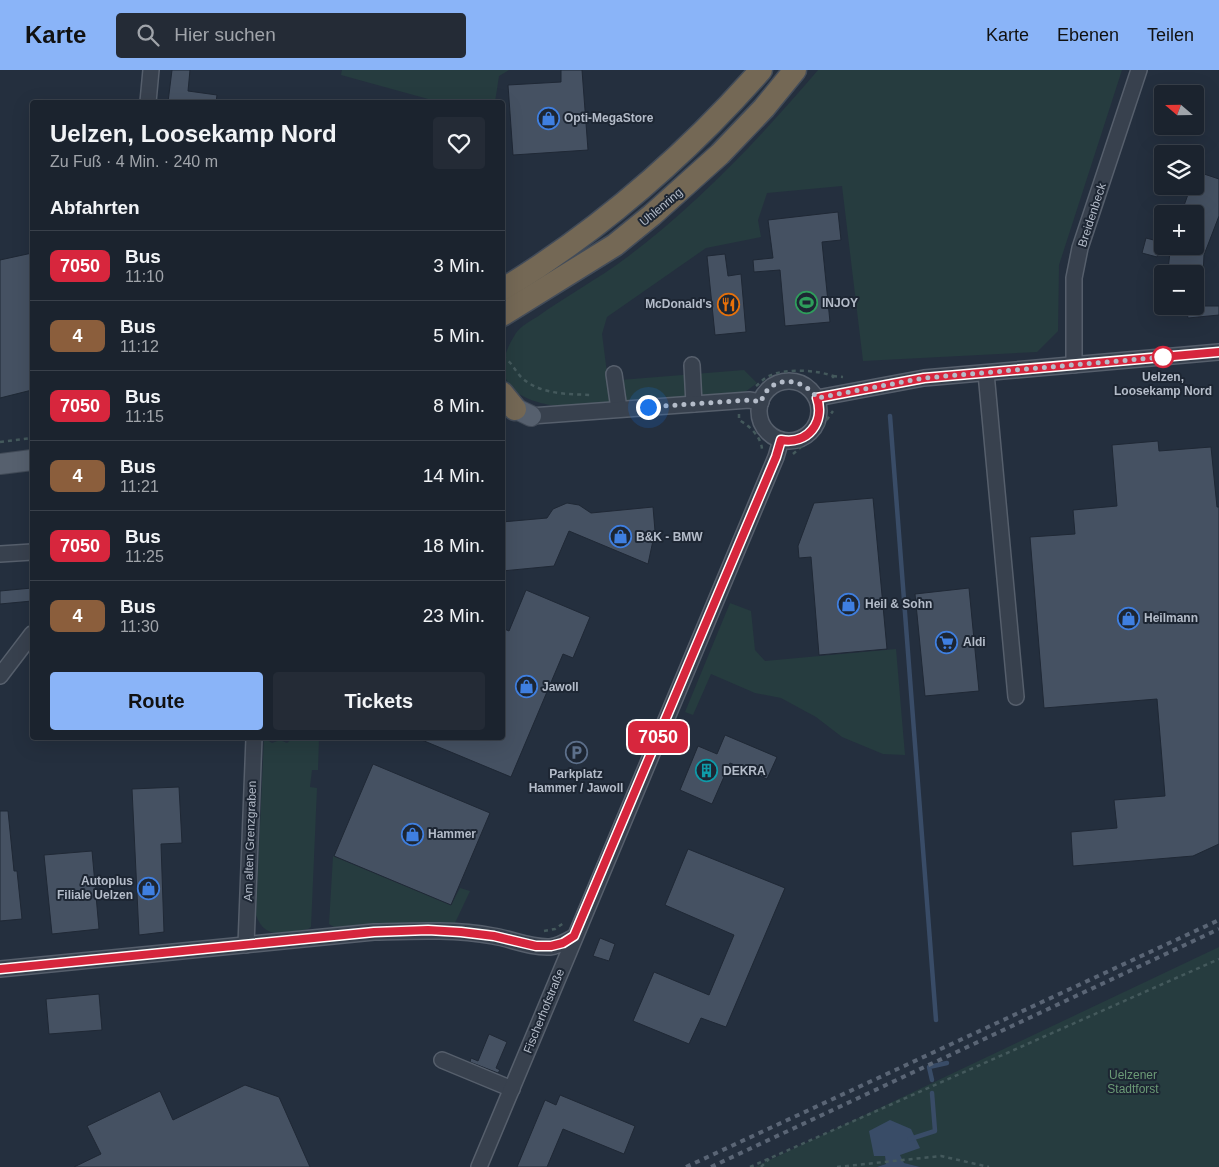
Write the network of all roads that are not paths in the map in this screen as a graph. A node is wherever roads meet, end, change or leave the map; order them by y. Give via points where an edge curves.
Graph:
1 (151, 70) edge
2 (761, 70) edge
3 (796, 70) edge
4 (1139, 70) edge
5 (148, 100) edge
6 (615, 245) junction
7 (505, 288) edge
8 (505, 313) edge
9 (505, 330) edge
10 (1219, 352) edge
11 (692, 365) dead end
12 (1074, 365) junction
13 (986, 372) junction
14 (614, 374) dead end
15 (817, 398) junction
16 (761, 402) junction
17 (694, 404) junction
18 (511, 407) edge
19 (619, 408) junction
20 (781, 440) junction
21 (30, 460) edge
22 (0, 464) edge
23 (30, 552) edge
24 (0, 554) edge
25 (30, 637) edge
26 (0, 676) edge
27 (1016, 696) dead end
28 (254, 740) edge
29 (574, 936) junction
30 (246, 945) junction
31 (0, 969) edge
32 (442, 1060) dead end
33 (512, 1089) junction
34 (479, 1167) edge

1 - 5 street
2 - 7 highway via 654,178 578,239
3 - 6 highway, Uhlenring via 720,154
4 - 12 street, Breidenbeck via 1080,248 1074,278
6 - 8 highway, Uhlenring
6 - 9 highway via 576,278 515,318
10 - 12 street
11 - 17 street
12 - 13 street
13 - 15 street via 924,378
13 - 27 street
14 - 19 street
15 - 16 street via 799,382 783,381 768,390
15 - 20 street via 819,414 814,429 800,439
16 - 17 street
16 - 20 street via 762,424 771,435
17 - 19 street
18 - 19 street
20 - 29 street, Fischerhofstraße
21 - 22 main road
23 - 24 street
25 - 26 street
28 - 30 street, Am alten Grenzgraben
29 - 30 street via 563,943 536,946 494,936 428,930
29 - 33 street, Fischerhofstraße
30 - 31 street
32 - 33 street
33 - 34 street, Fischerhofstraße

